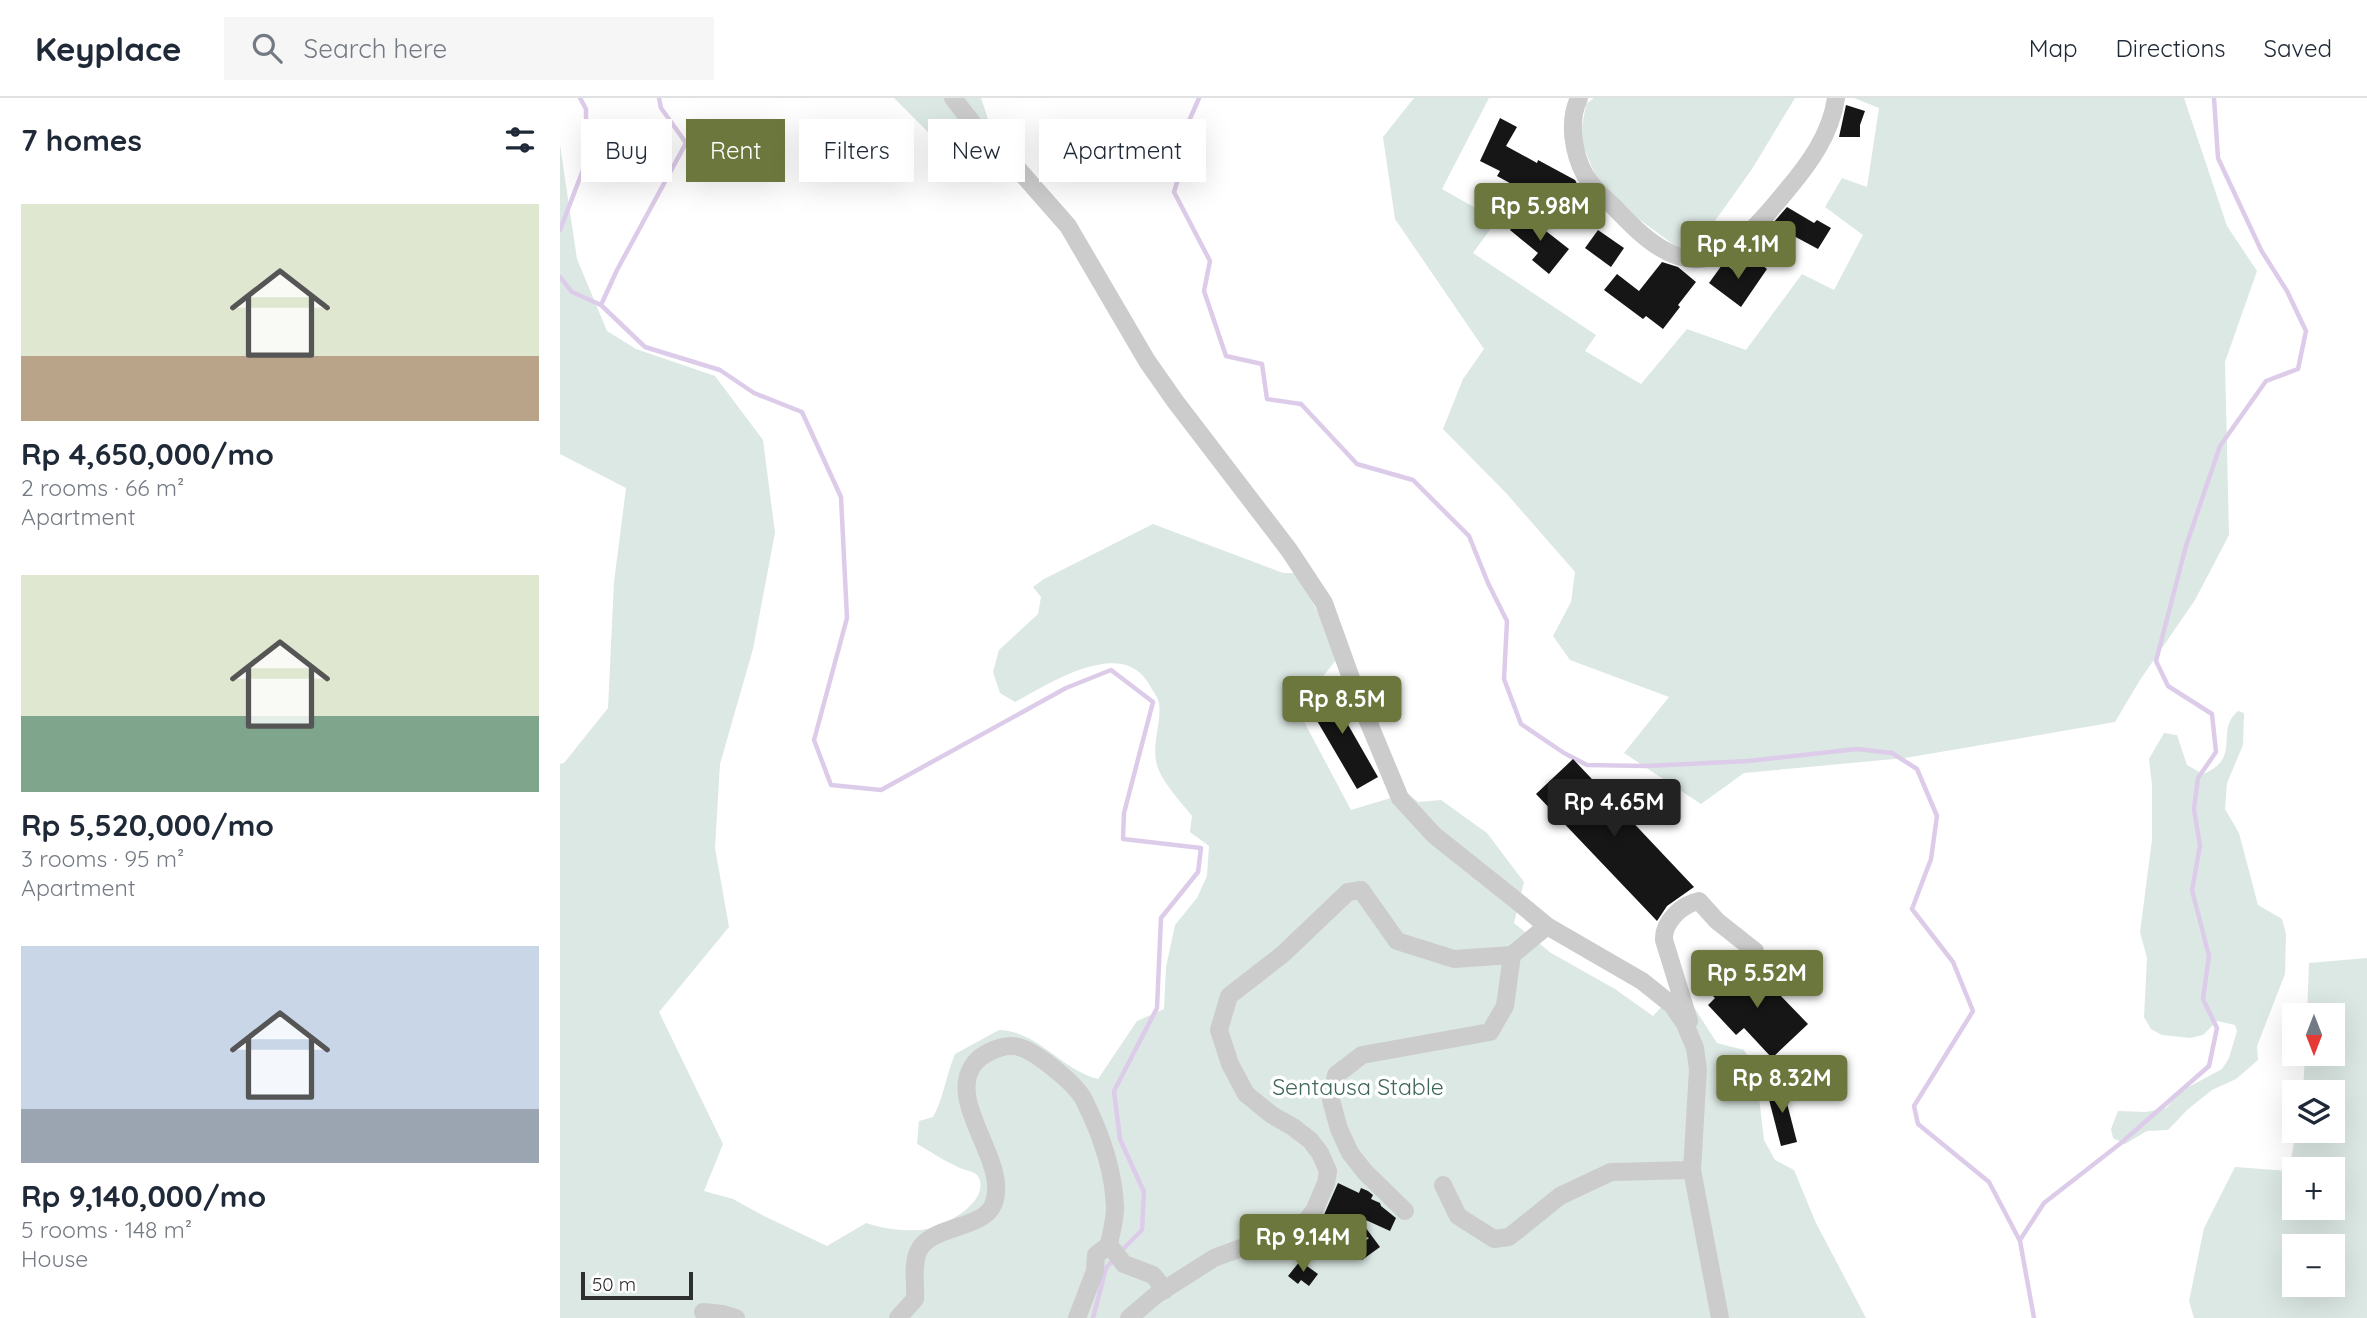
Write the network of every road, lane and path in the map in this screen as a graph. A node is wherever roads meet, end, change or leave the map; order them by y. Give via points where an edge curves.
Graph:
1 (953, 98) edge
2 (1579, 98) edge
3 (1836, 98) edge
4 (1547, 926) junction
5 (1755, 951) dead end
6 (1512, 955) junction
7 (1690, 1035) junction
8 (1692, 1170) junction
9 (1443, 1185) dead end
10 (1405, 1211) dead end
11 (1115, 1253) junction
12 (1165, 1290) junction
13 (703, 1312) dead end
14 (736, 1318) edge
15 (898, 1318) edge
16 (1077, 1318) edge
17 (1129, 1318) edge
18 (1720, 1318) edge

1 - 4 street via 1068,226 1147,361 1324,603 1400,798 1434,835
2 - 3 street via 1573,125 1575,147 1590,183 1652,242 1678,257 1691,258 1717,255 1764,218 1822,142
4 - 6 street
4 - 7 street via 1642,981 1672,1006
5 - 7 street via 1699,901 1667,925 1664,940
6 - 10 street via 1505,1006 1490,1032 1362,1055 1336,1075 1331,1100 1350,1153
6 - 12 street via 1454,959 1397,941 1361,890 1348,892 1283,954 1228,996 1219,1030 1230,1063 1247,1094 1310,1140 1328,1171 1326,1183 1314,1211 1302,1224 1214,1258
7 - 8 street via 1698,1069
8 - 9 street via 1611,1172 1560,1196 1509,1237 1494,1239 1458,1216
8 - 18 street
11 - 12 street via 1153,1275
11 - 15 street via 1110,1177 1083,1097 1030,1052 1013,1046 997,1049 973,1065 966,1089 996,1187 994,1204 988,1213 928,1240 918,1250 915,1300
11 - 16 street via 1096,1255 1095,1271
12 - 17 street
13 - 14 street

